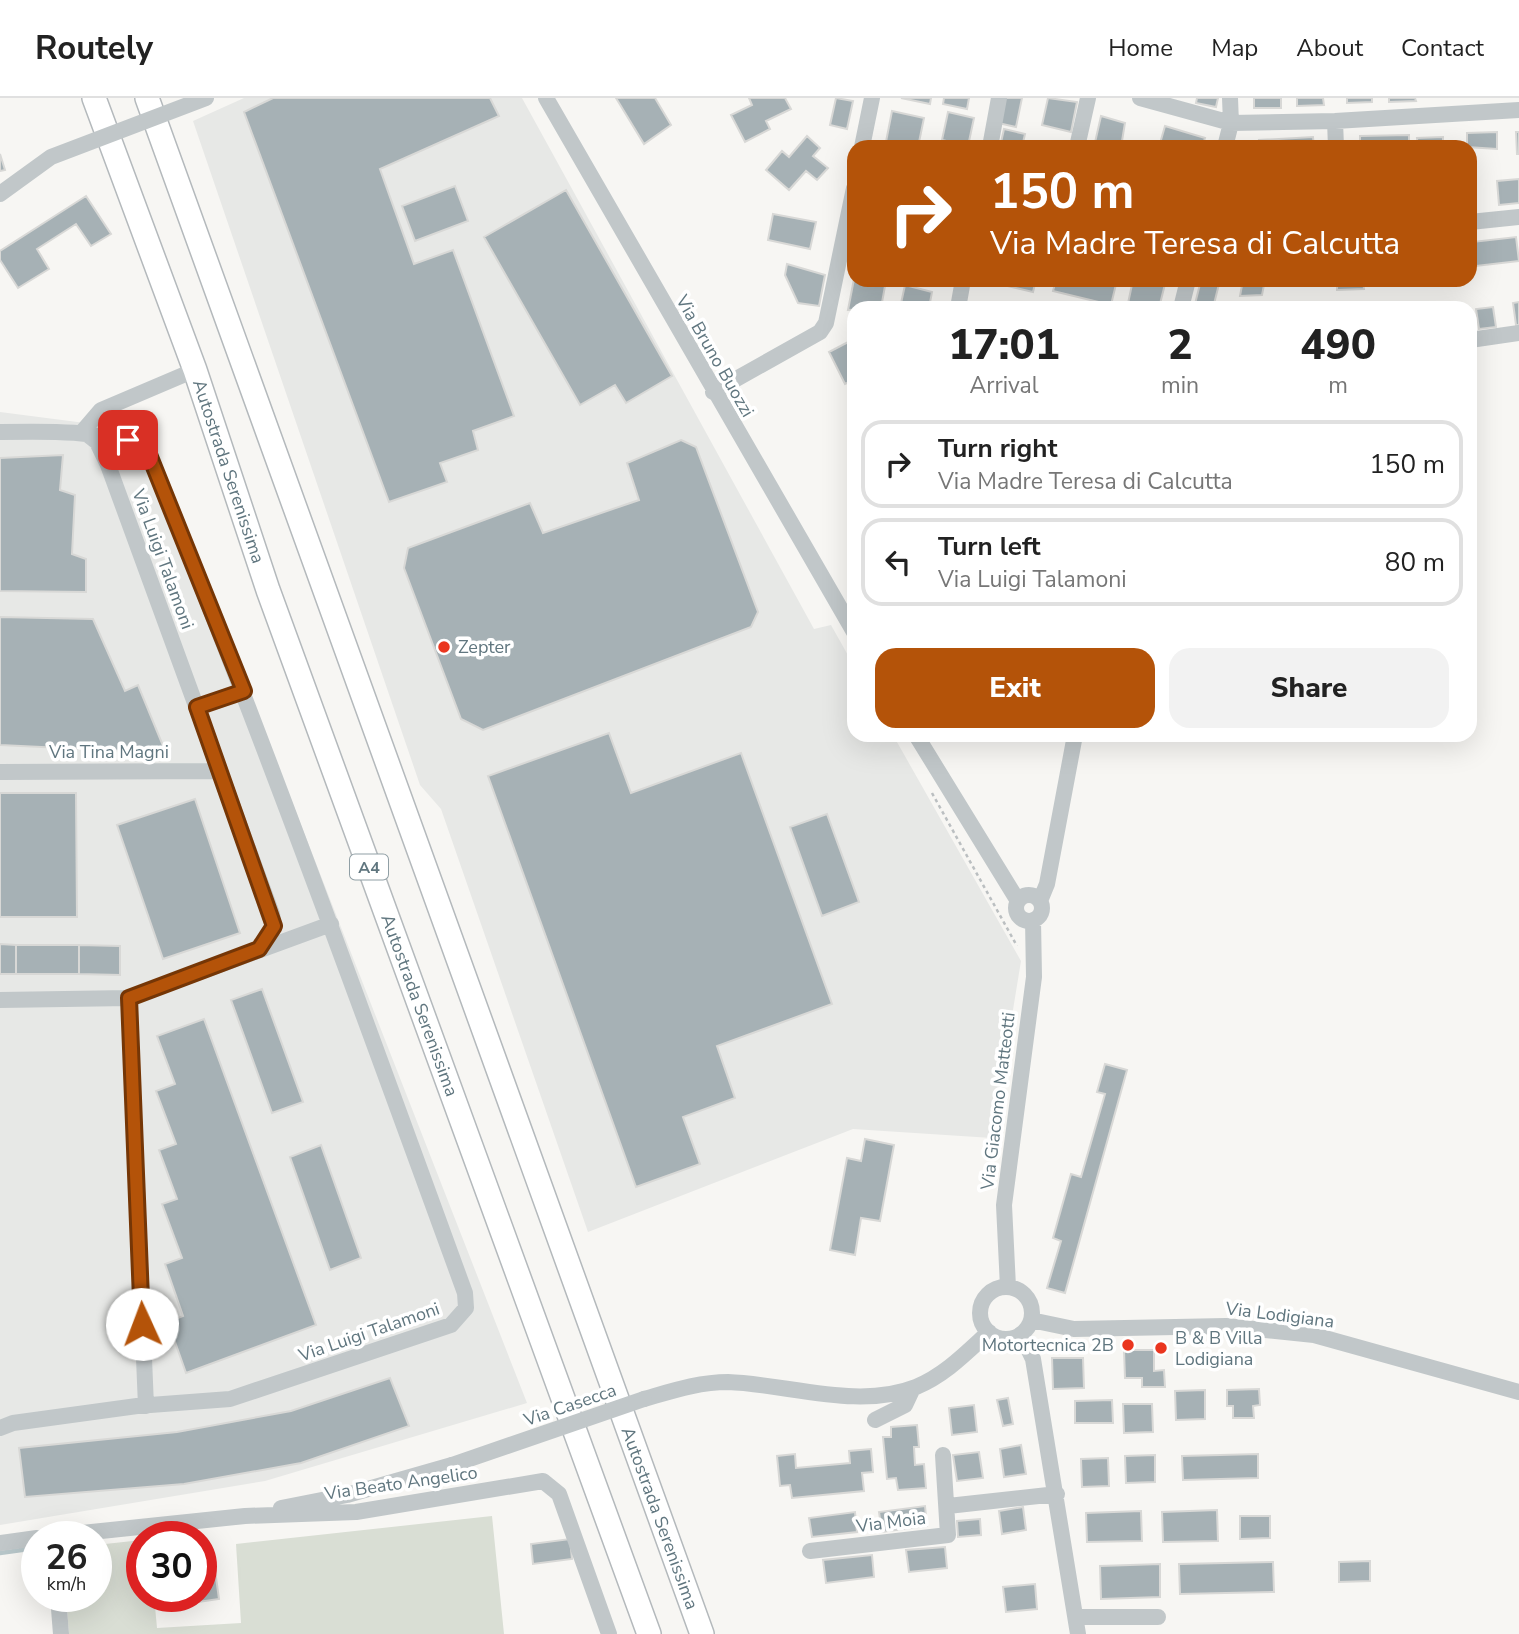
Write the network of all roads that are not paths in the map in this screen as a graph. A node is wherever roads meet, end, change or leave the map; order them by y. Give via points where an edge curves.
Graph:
1 (94, 98) edge
2 (147, 98) edge
3 (206, 98) edge
4 (546, 98) edge
5 (872, 98) edge
6 (999, 98) edge
7 (1088, 98) edge
8 (1140, 98) edge
9 (1230, 98) edge
10 (1519, 110) edge
11 (1335, 121) junction
12 (1231, 123) junction
13 (863, 140) edge
14 (991, 140) edge
15 (1079, 140) edge
16 (1227, 140) edge
17 (1336, 140) edge
18 (0, 194) edge
19 (1519, 217) edge
20 (1477, 221) edge
21 (847, 223) edge
22 (1519, 333) edge
23 (1477, 339) edge
24 (195, 370) junction
25 (713, 391) junction
26 (83, 431) junction
27 (0, 432) edge
28 (847, 620) edge
29 (244, 691) junction
30 (197, 707) junction
31 (920, 742) edge
32 (1074, 742) edge
33 (219, 771) junction
34 (0, 772) edge
35 (1018, 901) junction
36 (1040, 901) junction
37 (1033, 920) junction
38 (331, 924) junction
39 (259, 949) junction
40 (129, 998) junction
41 (0, 999) edge
42 (1007, 1287) junction
43 (1026, 1327) junction
44 (989, 1332) junction
45 (913, 1388) junction
46 (1519, 1392) edge
47 (146, 1406) junction
48 (875, 1420) dead end
49 (0, 1428) edge
50 (943, 1455) dead end
51 (1057, 1494) junction
52 (948, 1506) junction
53 (244, 1516) junction
54 (112, 1530) edge
55 (21, 1540) edge
56 (0, 1543) edge
57 (810, 1551) dead end
58 (59, 1612) edge
59 (1076, 1617) junction
60 (1158, 1617) dead end
61 (61, 1634) edge
62 (608, 1634) edge
63 (649, 1634) edge
64 (702, 1634) edge
65 (1078, 1634) edge

1 - 24 highway, Autostrada Serenissima / A4
2 - 64 highway, Autostrada Serenissima via 333,626
3 - 18 street, bridge via 51,156
4 - 25 street, Via Bruno Buozzi
5 - 13 street
6 - 14 street
7 - 15 street
8 - 12 street
9 - 12 street
10 - 11 street
11 - 12 street
11 - 17 street
12 - 16 street
19 - 20 street
21 - 25 street via 827,323 820,332
22 - 23 street
24 - 26 street via 101,410
24 - 63 highway, Autostrada Serenissima / A4 via 268,590
25 - 28 street, Via Bruno Buozzi
26 - 27 street, Via Luigi Talamoni
26 - 29 street, Via Luigi Talamoni via 146,447
26 - 30 street, Via Luigi Talamoni via 103,451
29 - 30 street
29 - 38 street, Via Luigi Talamoni
30 - 33 street, Via Luigi Talamoni
31 - 35 street
32 - 36 street, Via Giacomo Matteotti
33 - 34 street, Via Tina Magni
33 - 39 street, Via Luigi Talamoni via 272,914 274,926
35 - 36 street via 1027,895
35 - 37 street via 1019,917
36 - 37 street, Via Giacomo Matteotti via 1041,913
37 - 42 street, Via Giacomo Matteotti via 1034,977 1004,1205
38 - 39 street
38 - 47 street, Via Luigi Talamoni via 465,1293 466,1308 451,1325 230,1399
39 - 40 street
40 - 41 street
40 - 47 street
42 - 43 street via 1029,1302
42 - 44 street via 992,1291 982,1303 981,1318
43 - 44 street via 1004,1339
43 - 46 street, Via Lodigiana via 1226,1326 1314,1335
43 - 51 street
44 - 45 street, Via Casecca via 936,1377
45 - 48 street, Via Casecca via 905,1405
45 - 53 street, Via Casecca, bridge via 852,1395 728,1382 693,1385 452,1465 347,1495
47 - 49 street, Via Luigi Talamoni
50 - 52 street, Via Moia
51 - 52 street, Via Moia
51 - 59 street
52 - 57 street, Via Moia via 948,1535
53 - 54 street, Via Beato Angelico
53 - 62 street, Via Beato Angelico via 356,1512 543,1481 559,1494
55 - 56 street
58 - 61 street
59 - 60 street
59 - 65 street

